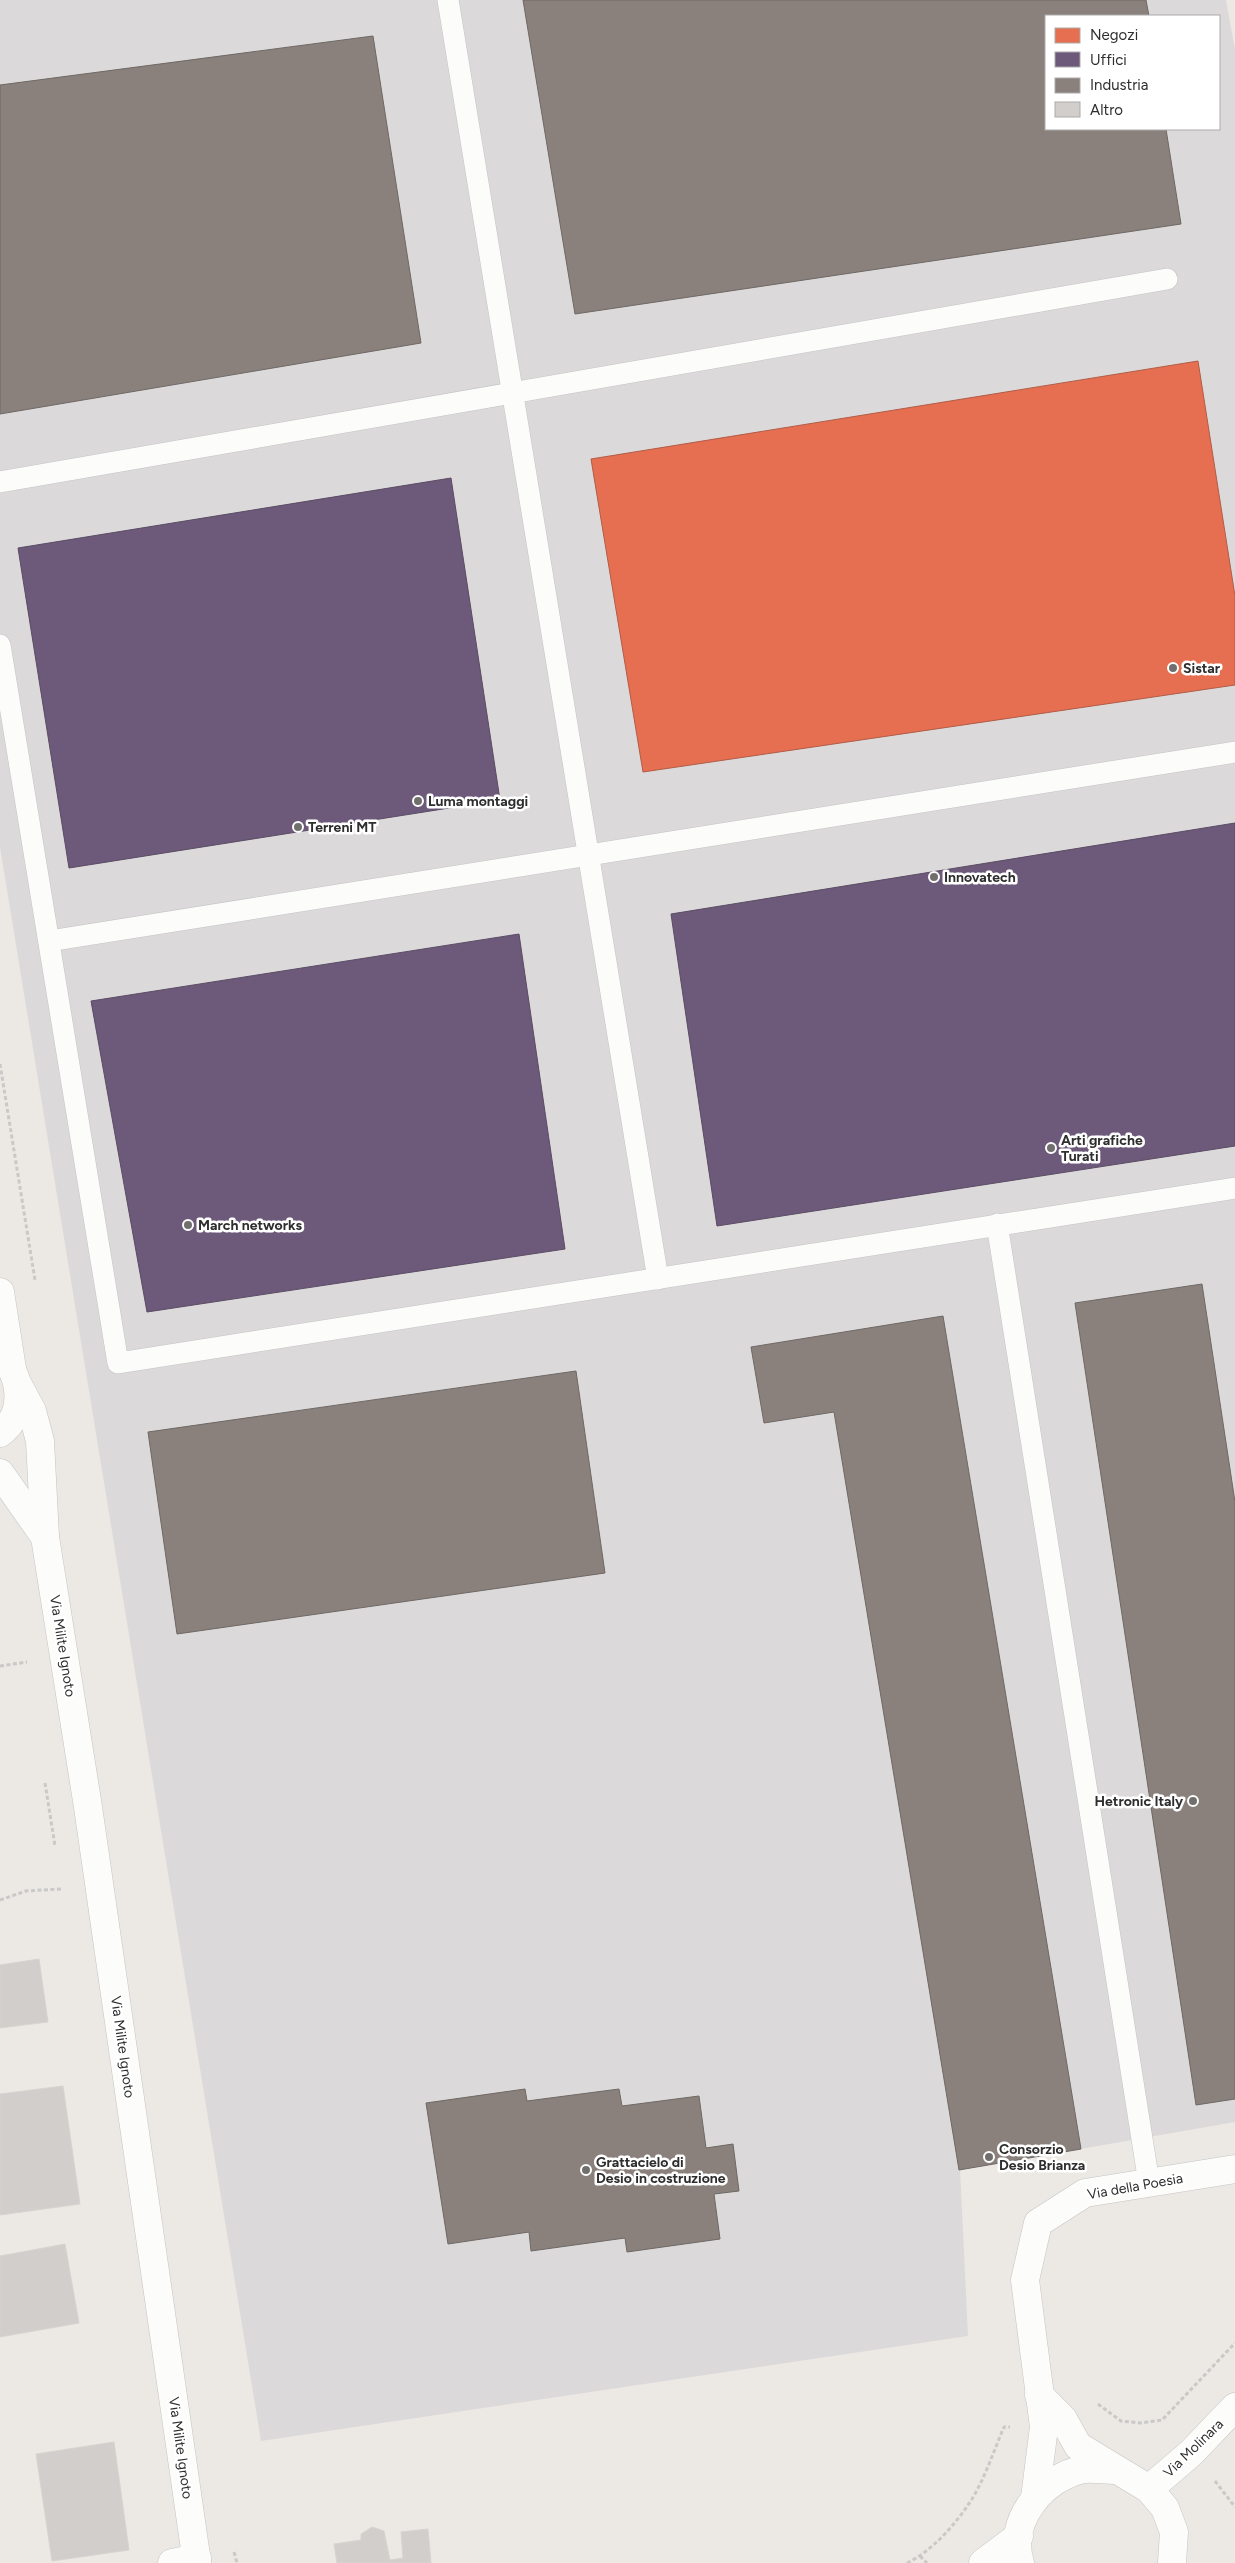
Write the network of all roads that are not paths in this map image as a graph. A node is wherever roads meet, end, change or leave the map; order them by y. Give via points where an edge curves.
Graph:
1 (448, 0) edge
2 (1167, 279) dead end
3 (513, 393) junction
4 (0, 482) edge
5 (0, 645) edge
6 (1235, 752) edge
7 (589, 855) junction
8 (49, 941) junction
9 (1235, 1188) edge
10 (997, 1224) junction
11 (658, 1278) junction
12 (0, 1292) edge
13 (10, 1370) edge
14 (0, 1433) edge
15 (0, 1472) edge
16 (45, 1536) junction
17 (1235, 2169) edge
18 (1149, 2183) junction
19 (1038, 2395) junction
20 (1235, 2406) edge
21 (1115, 2470) junction
22 (1149, 2489) junction
23 (1035, 2498) junction
24 (1019, 2536) junction
25 (192, 2562) edge
26 (983, 2563) edge
27 (1020, 2563) edge
28 (1172, 2563) edge

1 - 3 lane
2 - 3 lane
3 - 4 lane
3 - 7 lane
5 - 8 lane
6 - 7 lane
7 - 8 lane
7 - 11 lane
8 - 11 lane via 118,1363
9 - 10 lane
10 - 11 lane
10 - 18 lane
12 - 13 street
13 - 14 street via 19,1401 14,1417
13 - 16 street, Via Milite Ignoto via 32,1411 40,1441
15 - 16 street, Via Milite Ignoto
16 - 25 street, Via Milite Ignoto via 88,1807
17 - 18 street, Via della Poesia
18 - 19 street, Via della Poesia via 1085,2193 1038,2222 1025,2280
19 - 21 street via 1063,2419 1078,2446
19 - 23 street, Via della Poesia via 1044,2427
20 - 22 street, Via Molinara via 1191,2453
21 - 22 street
21 - 23 street via 1085,2469 1071,2473 1058,2478
22 - 28 street via 1165,2508 1174,2532
23 - 24 street via 1024,2516
24 - 26 street
24 - 27 street

